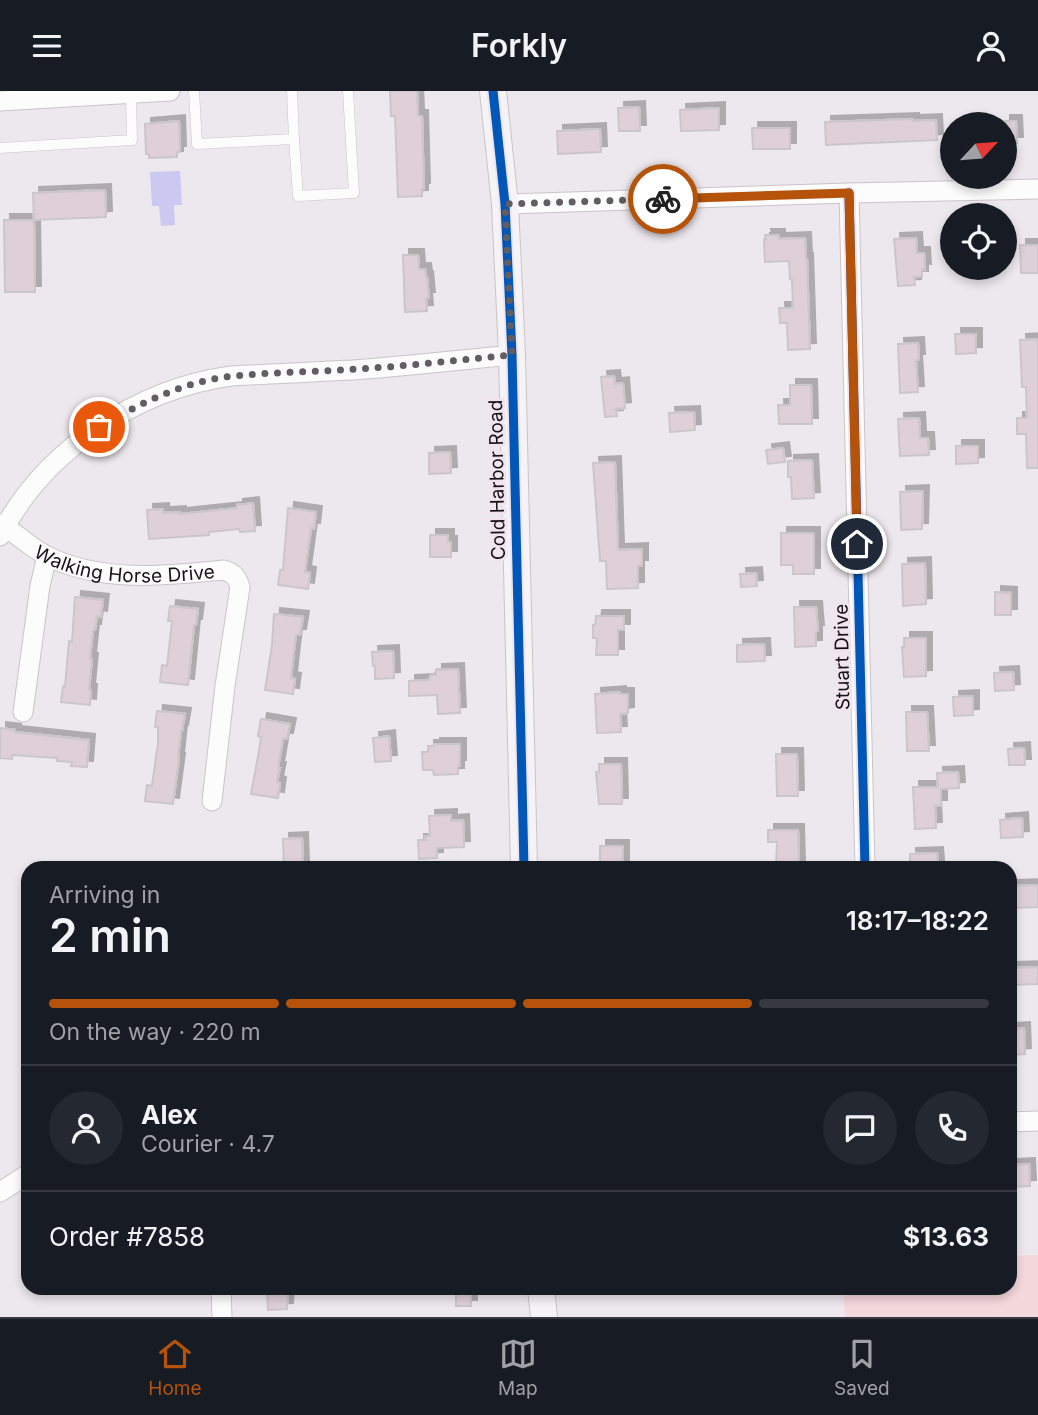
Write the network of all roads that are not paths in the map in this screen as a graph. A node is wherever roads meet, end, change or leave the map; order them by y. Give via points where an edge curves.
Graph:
1 (151, 91) edge
2 (170, 91) edge
3 (194, 91) edge
4 (292, 91) edge
5 (348, 91) edge
6 (494, 91) edge
7 (131, 93) junction
8 (0, 100) edge
9 (295, 139) junction
10 (0, 148) edge
11 (1038, 189) edge
12 (849, 193) junction
13 (505, 204) junction
14 (512, 355) junction
15 (2, 529) edge
16 (47, 556) junction
17 (23, 712) dead end
18 (212, 801) dead end
19 (524, 861) edge
20 (865, 861) edge
21 (1038, 1121) edge
22 (1017, 1122) edge
23 (21, 1178) edge
24 (0, 1192) edge
25 (221, 1295) edge
26 (542, 1295) edge
27 (222, 1317) edge
28 (544, 1317) edge

1 - 2 street
1 - 7 street
3 - 9 lane via 197,144
4 - 9 lane
5 - 9 lane via 354,193 298,196
6 - 13 main road, Cold Harbor Road
7 - 8 street
7 - 10 lane via 132,141
11 - 12 street
12 - 13 street
12 - 20 street, Stuart Drive
13 - 14 main road, Cold Harbor Road
14 - 15 street via 232,376 197,383 130,409 99,427 44,473
14 - 19 main road, Cold Harbor Road
15 - 16 street, Walking Horse Drive
16 - 17 street
16 - 18 street, Walking Horse Drive via 116,575 223,570 237,578 240,587
21 - 22 street
23 - 24 street
25 - 27 street
26 - 28 main road

